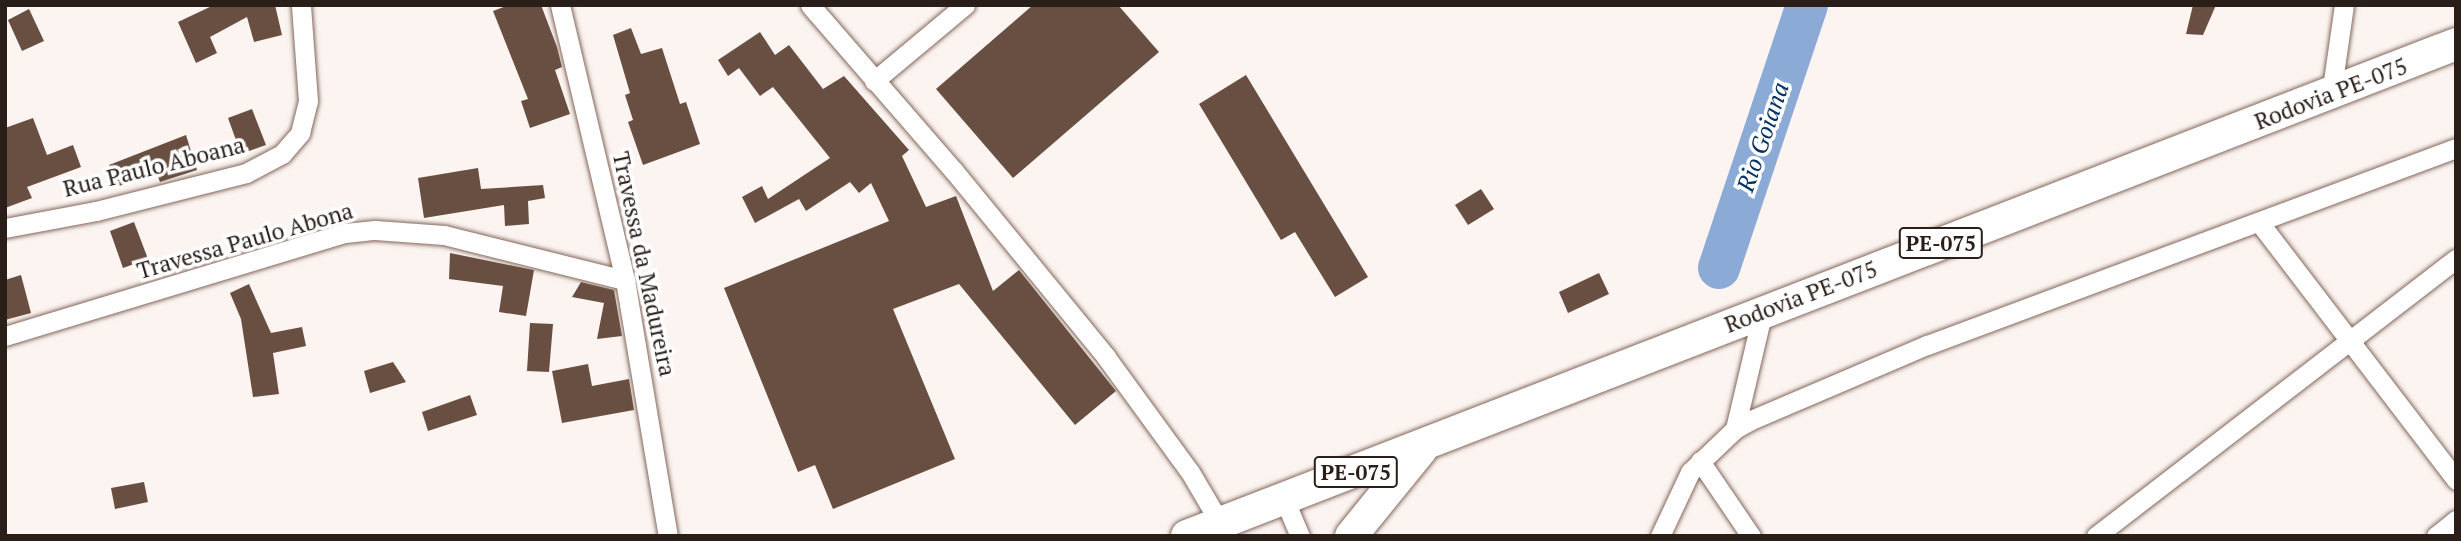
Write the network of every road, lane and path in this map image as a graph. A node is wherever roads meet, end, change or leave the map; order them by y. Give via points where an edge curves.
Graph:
1 (302, 5) edge
2 (561, 5) edge
3 (810, 5) edge
4 (965, 5) edge
5 (2344, 5) edge
6 (2456, 44) edge
7 (874, 81) junction
8 (2331, 95) junction
9 (2456, 148) edge
10 (2259, 222) junction
11 (5, 228) edge
12 (2456, 259) edge
13 (625, 280) junction
14 (1763, 311) junction
15 (5, 336) edge
16 (2350, 342) junction
17 (1735, 429) junction
18 (1427, 444) junction
19 (1700, 461) junction
20 (2456, 480) edge
21 (1285, 501) junction
22 (2456, 520) edge
23 (1220, 523) junction
24 (668, 536) edge
25 (1187, 536) edge
26 (1257, 536) edge
27 (1300, 536) edge
28 (1351, 536) edge
29 (1660, 536) edge
30 (1751, 536) edge
31 (2096, 536) edge
32 (2436, 536) edge

1 - 11 street, Rua Paulo Aboana via 309,101 300,133 282,154 246,173 96,211
2 - 13 street, Travessa da Madureira
3 - 7 street
4 - 7 street
5 - 8 street
6 - 8 main road, Rodovia PE-075 / PE-075
7 - 23 street via 1106,357 1190,472
8 - 14 main road, Rodovia PE-075 / PE-075
9 - 10 street
10 - 16 street
10 - 17 street via 1927,345
12 - 16 street
13 - 15 street, Travessa Paulo Abona via 444,236 365,231 334,236
13 - 24 street, Travessa da Madureira
14 - 17 street
14 - 18 main road, Rodovia PE-075 / PE-075
16 - 20 street
16 - 31 street
17 - 19 street
18 - 21 main road, Rodovia PE-075 / PE-075
18 - 28 main road
19 - 29 street
19 - 30 street
21 - 23 main road, Rodovia PE-075 / PE-075
21 - 27 street
22 - 32 street
23 - 25 main road, Rodovia PE-075 / PE-075
23 - 26 main road

